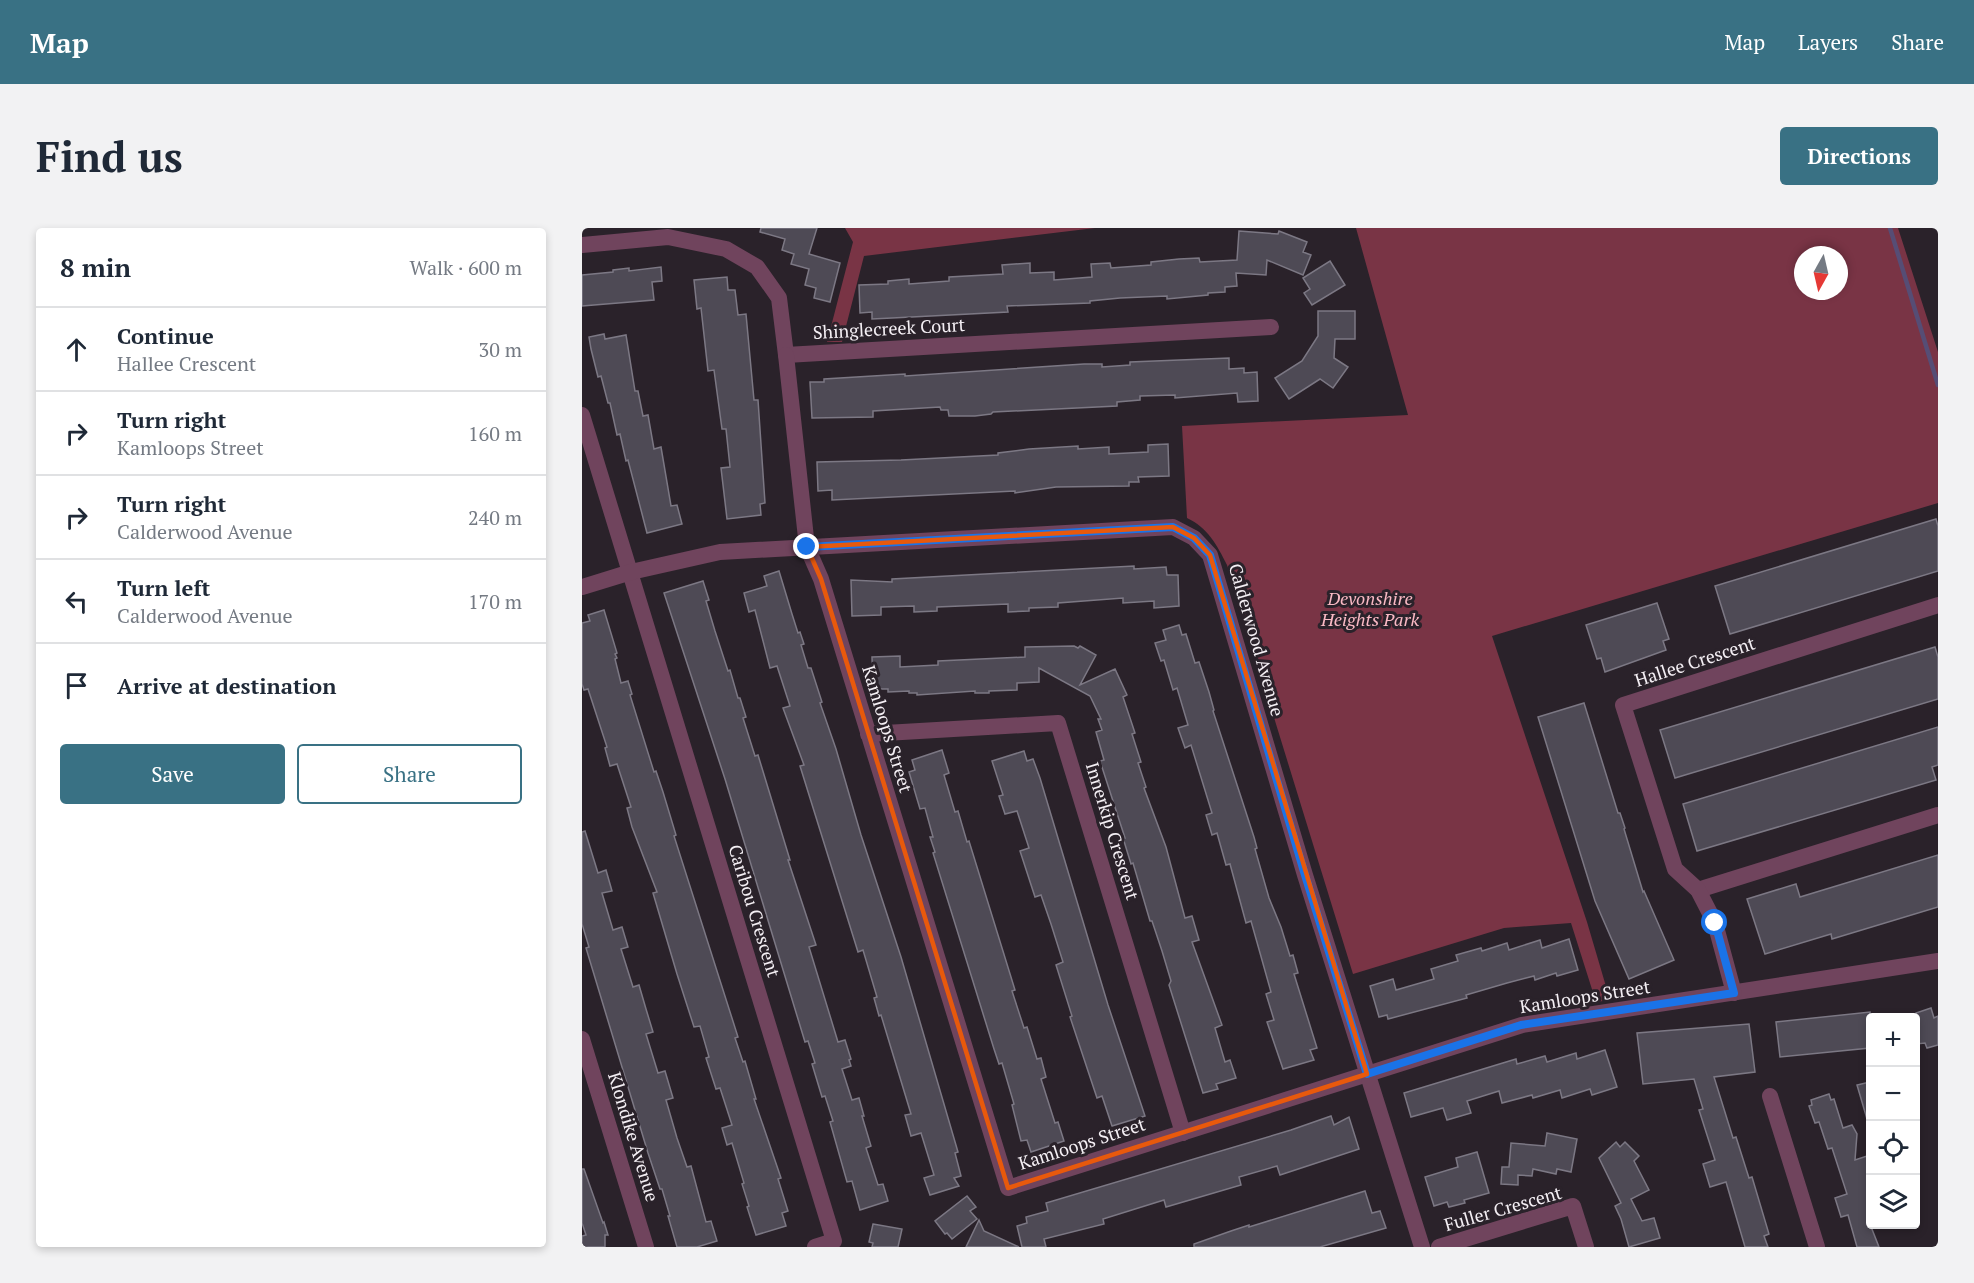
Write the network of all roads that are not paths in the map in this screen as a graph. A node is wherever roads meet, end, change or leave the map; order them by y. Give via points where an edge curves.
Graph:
1 (582, 245) edge
2 (1271, 327) dead end
3 (786, 355) junction
4 (582, 415) edge
5 (807, 547) junction
6 (631, 572) junction
7 (582, 587) edge
8 (1938, 605) edge
9 (868, 734) junction
10 (1938, 814) edge
11 (1698, 890) junction
12 (1938, 961) edge
13 (1734, 993) junction
14 (582, 1038) edge
15 (1367, 1074) junction
16 (1770, 1096) dead end
17 (1183, 1132) junction
18 (646, 1247) edge
19 (815, 1247) edge
20 (1422, 1247) edge
21 (1439, 1247) edge
22 (1586, 1247) edge
23 (1817, 1247) edge

1 - 3 street via 668,237 726,249 757,267 778,298
2 - 3 street, Shinglecreek Court
3 - 5 street, Kamloops Street
4 - 6 street
5 - 6 street, Calderwood Avenue via 720,552
5 - 9 street, Kamloops Street via 821,579
5 - 15 street, Calderwood Avenue via 1173,527 1194,538 1210,555
6 - 7 street, Calderwood Avenue
6 - 19 street, Caribou Crescent via 834,1241
8 - 11 street, Hallee Crescent via 1623,705 1675,869
9 - 17 street, Innerkip Crescent via 1058,723
9 - 17 street, Kamloops Street via 1008,1188
10 - 11 street
11 - 13 street, Hallee Crescent via 1715,923
12 - 13 street, Kamloops Street
13 - 15 street, Kamloops Street via 1521,1025
14 - 18 street, Klondike Avenue
15 - 17 street, Kamloops Street
15 - 20 street, Calderwood Avenue
16 - 23 street
21 - 22 street, Fuller Crescent via 1573,1206

